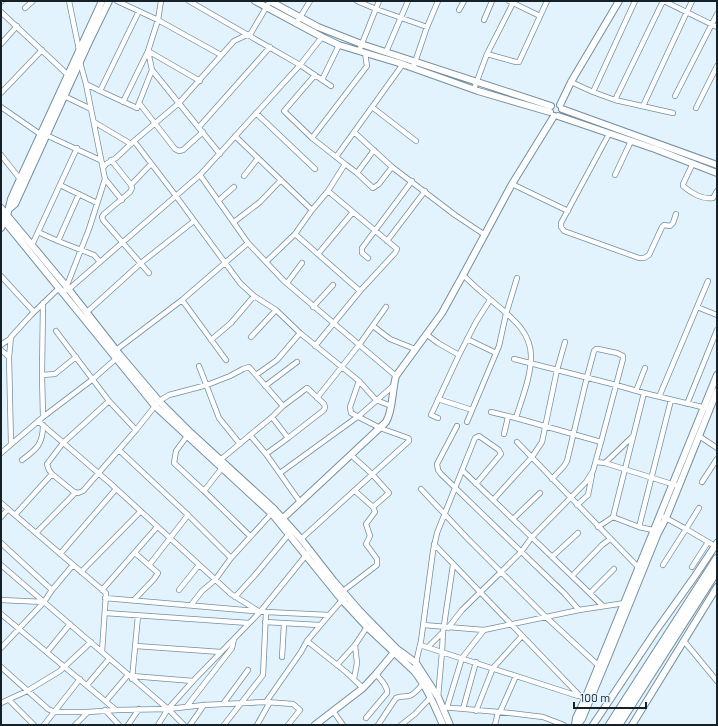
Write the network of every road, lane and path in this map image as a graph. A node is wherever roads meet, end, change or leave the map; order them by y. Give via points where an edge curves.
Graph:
1 (33, 1) edge
2 (69, 1) edge
3 (102, 1) edge
4 (109, 1) edge
5 (117, 1) edge
6 (161, 1) edge
7 (189, 1) edge
8 (255, 1) edge
9 (270, 1) edge
10 (310, 1) edge
11 (358, 1) edge
12 (378, 1) edge
13 (408, 1) edge
14 (438, 1) edge
15 (464, 1) edge
16 (492, 1) edge
17 (547, 1) edge
18 (619, 1) edge
19 (635, 1) edge
20 (663, 1) edge
21 (692, 1) edge
22 (512, 2) edge
23 (25, 8) dead end
24 (266, 8) junction
25 (376, 9) junction
26 (459, 10) dead end
27 (139, 11) junction
28 (1, 12) edge
29 (687, 13) junction
30 (717, 14) edge
31 (540, 16) junction
32 (300, 17) junction
33 (401, 18) junction
34 (158, 20) junction
35 (484, 20) dead end
36 (296, 24) junction
37 (712, 25) junction
38 (17, 26) junction
39 (427, 27) junction
40 (717, 28) edge
41 (248, 35) junction
42 (322, 37) junction
43 (1, 44) edge
44 (362, 44) junction
45 (339, 45) junction
46 (270, 47) junction
47 (80, 49) junction
48 (42, 50) junction
49 (148, 51) junction
50 (365, 52) junction
51 (384, 54) junction
52 (487, 54) junction
53 (221, 55) junction
54 (80, 63) junction
55 (403, 64) junction
56 (300, 65) junction
57 (414, 65) junction
58 (717, 66) edge
59 (152, 70) junction
60 (68, 74) junction
61 (315, 75) junction
62 (322, 80) junction
63 (200, 81) junction
64 (477, 82) junction
65 (571, 82) junction
66 (86, 84) junction
67 (331, 86) dead end
68 (474, 89) junction
69 (100, 91) junction
70 (593, 92) junction
71 (1, 93) edge
72 (64, 96) junction
73 (675, 96) dead end
74 (615, 100) junction
75 (123, 102) junction
76 (139, 103) junction
77 (180, 103) junction
78 (551, 106) junction
79 (644, 106) junction
80 (1, 107) edge
81 (372, 107) junction
82 (561, 107) junction
83 (696, 108) dead end
84 (91, 109) junction
85 (256, 113) junction
86 (673, 113) dead end
87 (554, 115) junction
88 (94, 122) junction
89 (156, 124) junction
90 (199, 128) junction
91 (203, 132) junction
92 (354, 132) junction
93 (43, 134) junction
94 (609, 134) junction
95 (235, 136) junction
96 (312, 138) junction
97 (631, 141) junction
98 (416, 142) dead end
99 (132, 143) junction
100 (77, 148) junction
101 (374, 150) junction
102 (220, 154) junction
103 (1, 155) edge
104 (336, 157) junction
105 (258, 158) junction
106 (100, 160) junction
107 (111, 160) junction
108 (692, 163) junction
109 (151, 164) junction
110 (345, 164) junction
111 (717, 165) edge
112 (392, 167) junction
113 (103, 168) junction
114 (315, 169) dead end
115 (357, 173) junction
116 (717, 173) edge
117 (200, 175) junction
118 (615, 175) dead end
119 (244, 176) dead end
120 (20, 179) junction
121 (105, 179) junction
122 (281, 180) junction
123 (412, 181) junction
124 (512, 184) junction
125 (60, 185) junction
126 (131, 185) junction
127 (234, 187) dead end
128 (328, 191) junction
129 (425, 191) junction
130 (717, 191) edge
131 (79, 194) junction
132 (176, 196) junction
133 (122, 200) junction
134 (218, 201) junction
135 (97, 203) junction
136 (1, 208) edge
137 (312, 210) junction
138 (568, 211) junction
139 (353, 212) junction
140 (676, 214) dead end
141 (5, 216) edge
142 (194, 221) junction
143 (234, 222) junction
144 (1, 228) edge
145 (375, 230) junction
146 (38, 232) junction
147 (295, 234) junction
148 (485, 235) junction
149 (58, 241) junction
150 (387, 241) junction
151 (123, 243) junction
152 (248, 243) junction
153 (32, 246) junction
154 (81, 251) junction
155 (318, 254) junction
156 (368, 258) dead end
157 (100, 262) junction
158 (266, 262) junction
159 (141, 263) junction
160 (302, 263) dead end
161 (226, 264) junction
162 (149, 272) dead end
163 (464, 275) junction
164 (1, 276) edge
165 (517, 278) dead end
166 (708, 281) dead end
167 (286, 283) junction
168 (333, 285) dead end
169 (64, 289) junction
170 (360, 291) junction
171 (254, 296) junction
172 (182, 300) junction
173 (490, 300) junction
174 (43, 303) junction
175 (314, 307) junction
176 (697, 307) junction
177 (386, 308) dead end
178 (276, 310) junction
179 (34, 312) junction
180 (87, 312) junction
181 (506, 314) junction
182 (717, 315) edge
183 (333, 324) junction
184 (373, 326) junction
185 (717, 330) edge
186 (56, 331) dead end
187 (300, 333) junction
188 (425, 335) junction
189 (11, 337) junction
190 (251, 337) dead end
191 (467, 339) junction
192 (211, 340) junction
193 (565, 342) dead end
194 (1, 345) edge
195 (359, 345) junction
196 (315, 346) junction
197 (416, 347) junction
198 (1, 350) edge
199 (496, 353) junction
200 (117, 354) junction
201 (459, 355) junction
202 (9, 356) junction
203 (76, 357) junction
204 (514, 359) dead end
205 (226, 360) dead end
206 (297, 362) dead end
207 (530, 363) junction
208 (199, 366) dead end
209 (342, 368) junction
210 (645, 368) dead end
211 (557, 370) junction
212 (42, 375) junction
213 (256, 375) junction
214 (396, 376) junction
215 (587, 377) junction
216 (93, 379) junction
217 (716, 379) edge
218 (359, 381) junction
219 (207, 385) junction
220 (616, 385) junction
221 (265, 386) junction
222 (393, 386) junction
223 (636, 391) junction
224 (717, 391) edge
225 (644, 393) junction
226 (659, 397) junction
227 (317, 398) junction
228 (438, 399) junction
229 (376, 400) junction
230 (671, 400) junction
231 (109, 401) junction
232 (157, 403) junction
233 (687, 404) junction
234 (283, 406) junction
235 (391, 406) junction
236 (707, 408) junction
237 (472, 410) junction
238 (491, 412) dead end
239 (358, 416) junction
240 (43, 417) junction
241 (272, 417) junction
242 (508, 417) junction
243 (438, 418) dead end
244 (516, 418) junction
245 (38, 421) junction
246 (467, 422) dead end
247 (43, 425) junction
248 (457, 426) dead end
249 (546, 427) junction
250 (380, 428) junction
251 (136, 430) junction
252 (504, 434) dead end
253 (250, 435) junction
254 (573, 435) junction
255 (187, 436) junction
256 (634, 436) junction
257 (700, 436) junction
258 (288, 438) junction
259 (517, 442) dead end
260 (600, 442) junction
261 (63, 443) junction
262 (11, 444) junction
263 (240, 444) junction
264 (717, 448) edge
265 (119, 450) junction
266 (1, 453) edge
267 (266, 454) junction
268 (351, 455) junction
269 (532, 457) junction
270 (717, 459) edge
271 (22, 460) dead end
272 (219, 461) junction
273 (596, 462) junction
274 (605, 464) junction
275 (222, 468) junction
276 (462, 470) junction
277 (624, 470) junction
278 (593, 471) junction
279 (98, 473) junction
280 (280, 473) junction
281 (52, 474) junction
282 (372, 474) junction
283 (552, 479) junction
284 (652, 479) junction
285 (702, 482) dead end
286 (476, 484) junction
287 (676, 485) junction
288 (455, 488) junction
289 (116, 489) junction
290 (421, 489) dead end
291 (204, 491) junction
292 (355, 491) junction
293 (75, 492) junction
294 (540, 493) dead end
295 (571, 498) junction
296 (494, 500) junction
297 (300, 502) junction
298 (1, 503) edge
299 (577, 505) junction
300 (373, 507) junction
301 (699, 508) dead end
302 (8, 509) junction
303 (140, 512) junction
304 (272, 513) junction
305 (445, 514) junction
306 (15, 515) junction
307 (188, 516) junction
308 (613, 516) junction
309 (663, 516) junction
310 (1, 517) edge
311 (281, 520) junction
312 (513, 520) junction
313 (157, 527) junction
314 (598, 527) junction
315 (639, 527) junction
316 (686, 529) junction
317 (654, 530) junction
318 (36, 533) junction
319 (578, 533) dead end
320 (289, 534) junction
321 (250, 536) junction
322 (532, 537) junction
323 (170, 539) junction
324 (302, 539) junction
325 (610, 539) junction
326 (708, 542) junction
327 (1, 544) edge
328 (434, 544) junction
329 (716, 544) edge
330 (135, 552) junction
331 (521, 552) junction
332 (309, 553) junction
333 (60, 554) junction
334 (552, 557) junction
335 (232, 558) junction
336 (717, 559) edge
337 (150, 564) junction
338 (1, 565) edge
339 (73, 565) junction
340 (199, 565) junction
341 (453, 565) junction
342 (663, 565) dead end
343 (692, 567) dead end
344 (640, 568) junction
345 (614, 569) dead end
346 (717, 570) edge
347 (81, 572) junction
348 (501, 572) junction
349 (572, 576) junction
350 (215, 580) junction
351 (717, 587) edge
352 (52, 590) junction
353 (102, 590) junction
354 (179, 590) dead end
355 (480, 593) junction
356 (590, 593) junction
357 (344, 596) junction
358 (235, 597) junction
359 (105, 598) junction
360 (1, 600) edge
361 (134, 600) junction
362 (44, 602) junction
363 (627, 603) junction
364 (191, 605) junction
365 (603, 606) junction
366 (579, 610) junction
367 (260, 612) junction
368 (266, 612) junction
369 (105, 613) junction
370 (1, 614) edge
371 (329, 615) junction
372 (138, 616) junction
373 (546, 617) junction
374 (683, 618) junction
375 (265, 622) junction
376 (249, 623) junction
377 (70, 624) junction
378 (284, 624) junction
379 (510, 624) junction
380 (319, 625) junction
381 (423, 625) junction
382 (367, 626) junction
383 (19, 628) junction
384 (445, 629) junction
385 (484, 630) junction
386 (378, 633) junction
387 (522, 636) junction
388 (234, 639) junction
389 (307, 641) junction
390 (684, 641) junction
391 (90, 642) junction
392 (355, 645) junction
393 (420, 645) junction
394 (136, 646) junction
395 (428, 647) junction
396 (1, 648) edge
397 (396, 651) junction
398 (47, 652) junction
399 (102, 652) junction
400 (221, 652) junction
401 (442, 652) junction
402 (282, 657) dead end
403 (109, 658) junction
404 (462, 658) junction
405 (476, 662) junction
406 (416, 663) junction
407 (338, 665) junction
408 (65, 666) junction
409 (1, 668) edge
410 (493, 668) junction
411 (601, 668) junction
412 (248, 670) dead end
413 (414, 671) junction
414 (376, 674) junction
415 (131, 676) junction
416 (516, 676) junction
417 (80, 679) junction
418 (354, 679) junction
419 (192, 681) junction
420 (717, 681) edge
421 (423, 684) junction
422 (87, 685) junction
423 (363, 688) junction
424 (27, 690) junction
425 (438, 697) junction
426 (430, 698) junction
427 (585, 699) junction
428 (9, 700) junction
429 (106, 701) junction
430 (268, 702) junction
431 (1, 703) edge
432 (240, 703) junction
433 (223, 704) junction
434 (204, 705) junction
435 (187, 706) junction
436 (444, 707) junction
437 (139, 709) junction
438 (168, 709) junction
439 (463, 709) junction
440 (105, 710) junction
441 (116, 710) junction
442 (333, 711) junction
443 (476, 711) junction
444 (54, 712) junction
445 (88, 712) junction
446 (499, 712) junction
447 (366, 718) dead end
448 (34, 725) edge
449 (44, 725) edge
450 (75, 725) edge
451 (119, 725) edge
452 (128, 725) edge
453 (158, 725) edge
454 (184, 725) edge
455 (190, 725) edge
456 (224, 725) edge
457 (258, 725) edge
458 (288, 725) edge
459 (315, 725) edge
460 (343, 725) edge
461 (378, 725) edge
462 (401, 725) edge
463 (443, 725) edge
464 (450, 725) edge
465 (495, 725) edge
466 (564, 725) edge
467 (576, 725) edge
468 (593, 725) edge
469 (610, 725) edge
470 (618, 725) edge
471 (632, 725) edge

1 - 23 street
2 - 47 street
3 - 47 street
4 - 54 street
5 - 27 street
6 - 34 street
7 - 41 street
8 - 24 street
9 - 24 street
9 - 32 street
10 - 32 street
11 - 25 street
12 - 25 street
13 - 33 street
14 - 39 street
15 - 26 street
16 - 35 street
17 - 31 street
18 - 65 street
19 - 70 street
20 - 29 street
20 - 74 street
21 - 29 street
22 - 31 street
22 - 52 street
24 - 36 street
24 - 41 street
25 - 33 street
25 - 44 street
27 - 34 street
27 - 69 street
28 - 38 street
29 - 37 street
29 - 79 street
30 - 37 street
31 - 52 street via 519,62
32 - 36 street
32 - 44 street
33 - 39 street
33 - 51 street
34 - 49 street
34 - 53 street
36 - 42 street
37 - 40 street
37 - 73 street
38 - 43 street
38 - 48 street
39 - 57 street
41 - 46 street
41 - 53 street via 237,38
42 - 45 street
42 - 56 street
44 - 50 street
44 - 51 street
45 - 50 street
45 - 62 street
46 - 56 street
46 - 90 street
47 - 54 street
47 - 60 street
48 - 60 street
48 - 71 street
49 - 59 street
49 - 63 street
49 - 75 street
50 - 51 street
50 - 96 street via 367,66
51 - 55 street
51 - 57 street
52 - 64 street
53 - 63 street
54 - 66 street
54 - 72 street
55 - 57 street
55 - 81 street
56 - 61 street
56 - 85 street
57 - 64 street
57 - 68 street
58 - 83 street
59 - 76 street
59 - 77 street
60 - 93 street
61 - 62 street
61 - 96 street via 284,111
62 - 67 street
63 - 77 street
64 - 68 street
64 - 78 street
65 - 70 street
65 - 82 street
66 - 69 street
66 - 84 street
68 - 87 street
69 - 75 street
70 - 74 street
72 - 84 street
72 - 93 street
74 - 79 street
75 - 76 street via 135,108
76 - 89 street
77 - 89 street
77 - 90 street
78 - 82 street via 554,104
78 - 87 street via 549,109
79 - 86 street
80 - 93 street
81 - 92 street
81 - 98 street
82 - 87 street via 562,112
82 - 111 street
84 - 88 street
85 - 95 street
85 - 114 street
87 - 94 street
87 - 124 street
88 - 99 street
88 - 106 street
89 - 91 street via 179,151
89 - 99 street
90 - 91 street
91 - 102 street
92 - 101 street
92 - 104 street
93 - 100 street
93 - 120 street
93 - 141 street via 16,204
94 - 97 street
94 - 138 street
95 - 102 street
95 - 105 street
96 - 104 street
97 - 108 street
97 - 118 street
99 - 107 street
99 - 109 street
100 - 106 street
100 - 125 street
101 - 112 street
101 - 115 street
102 - 117 street
103 - 120 street
104 - 110 street
105 - 119 street
105 - 122 street
106 - 113 street
107 - 113 street
107 - 126 street
108 - 116 street
108 - 130 street via 683,186 707,198 713,198
109 - 126 street
109 - 132 street
110 - 115 street
110 - 128 street
112 - 115 street via 373,188
112 - 123 street
113 - 121 street
117 - 132 street
117 - 134 street
120 - 141 street
121 - 133 street
121 - 135 street
122 - 137 street
122 - 143 street via 260,202
123 - 129 street
123 - 145 street
124 - 138 street
124 - 148 street
125 - 131 street
125 - 146 street
126 - 133 street via 130,192
127 - 134 street
128 - 137 street
128 - 139 street
129 - 148 street
129 - 150 street
131 - 135 street
131 - 149 street
132 - 142 street
132 - 151 street
133 - 151 street via 102,217
134 - 143 street
135 - 154 street
136 - 141 street
137 - 147 street
138 - 140 street via 561,223 564,231 642,258 649,255 662,227 672,225
139 - 145 street
139 - 155 street
141 - 144 street
141 - 153 street
141 - 169 street
142 - 159 street
142 - 161 street
143 - 152 street
145 - 150 street
145 - 156 street via 361,251
146 - 149 street
146 - 153 street
147 - 155 street
147 - 158 street
148 - 163 street
149 - 154 street
150 - 170 street via 397,249
151 - 157 street
151 - 159 street
152 - 158 street
152 - 161 street
153 - 169 street
154 - 157 street via 94,255
154 - 169 street
155 - 170 street
157 - 169 street
158 - 167 street
159 - 162 street
159 - 180 street
160 - 167 street
161 - 171 street
161 - 172 street
163 - 173 street
163 - 188 street
164 - 179 street
165 - 181 street
166 - 176 street
167 - 175 street
168 - 175 street
169 - 174 street
169 - 180 street
169 - 200 street
170 - 183 street
171 - 178 street
171 - 192 street via 231,323
172 - 192 street
172 - 200 street
173 - 181 street
173 - 191 street
174 - 179 street
174 - 212 street
175 - 183 street
176 - 182 street
176 - 226 street
177 - 184 street
178 - 187 street
178 - 190 street
179 - 189 street
180 - 200 street
181 - 199 street
181 - 207 street via 526,336 531,355
183 - 195 street
183 - 196 street
184 - 195 street
184 - 197 street via 390,338
185 - 233 street
186 - 203 street
187 - 196 street
187 - 213 street via 282,355
188 - 197 street
188 - 201 street
189 - 194 street
189 - 202 street
191 - 199 street
191 - 201 street
192 - 205 street
193 - 211 street
195 - 209 street
195 - 214 street
196 - 209 street
197 - 214 street
198 - 202 street
199 - 237 street
200 - 216 street
200 - 232 street
201 - 228 street
202 - 262 street
203 - 212 street via 55,374
203 - 216 street
204 - 207 street
206 - 221 street
207 - 211 street
207 - 244 street via 529,376
208 - 219 street
209 - 218 street
209 - 227 street
210 - 223 street
211 - 215 street
211 - 249 street
212 - 240 street
213 - 219 street via 247,367
213 - 221 street
214 - 222 street
215 - 220 street
215 - 220 street via 596,349 617,353 623,356 623,359
215 - 254 street
216 - 231 street
216 - 240 street
217 - 236 street
218 - 229 street
218 - 239 street via 350,407 350,412
219 - 232 street via 169,395
219 - 263 street via 219,418
220 - 223 street
220 - 260 street
221 - 234 street
222 - 229 street
222 - 235 street
223 - 225 street
224 - 236 street
225 - 226 street
225 - 256 street
226 - 230 street
227 - 234 street via 307,388
227 - 258 street via 324,404 324,410
228 - 237 street
228 - 243 street via 431,415
229 - 235 street
229 - 239 street
230 - 233 street
230 - 284 street
231 - 251 street
231 - 261 street
232 - 251 street
232 - 255 street
232 - 272 street
233 - 236 street
234 - 241 street
235 - 250 street via 388,418
236 - 257 street
236 - 287 street
237 - 246 street
238 - 242 street
239 - 250 street
239 - 280 street
240 - 245 street
241 - 253 street
241 - 258 street
242 - 244 street
242 - 252 street
244 - 249 street
245 - 247 street
245 - 262 street
247 - 261 street
247 - 271 street via 41,441 35,450
248 - 288 street via 437,467
249 - 254 street
249 - 269 street via 542,442
250 - 268 street
250 - 282 street via 410,439
251 - 265 street
253 - 263 street
253 - 267 street
254 - 260 street
254 - 283 street via 566,464
255 - 272 street
255 - 291 street via 176,451 174,463
256 - 274 street
256 - 277 street
257 - 264 street
257 - 287 street
258 - 267 street
259 - 269 street
260 - 273 street
261 - 279 street
261 - 281 street via 47,464
262 - 266 street
263 - 272 street
265 - 279 street
265 - 307 street
267 - 280 street
268 - 282 street
268 - 297 street
269 - 283 street
269 - 296 street
270 - 285 street
272 - 275 street
272 - 311 street via 261,496
273 - 274 street
273 - 278 street
274 - 277 street
275 - 291 street
275 - 304 street
276 - 286 street
276 - 286 street via 476,437 481,437 499,450 501,454
276 - 288 street
277 - 284 street
277 - 308 street
278 - 295 street
278 - 299 street via 588,495
279 - 289 street
279 - 293 street via 81,492
280 - 297 street
281 - 293 street
281 - 306 street
282 - 292 street
282 - 300 street via 389,493
283 - 295 street
284 - 287 street
284 - 315 street
286 - 296 street
287 - 309 street
288 - 305 street
288 - 331 street
289 - 303 street
289 - 333 street
290 - 305 street
291 - 321 street
292 - 300 street
292 - 324 street
293 - 318 street
294 - 312 street
295 - 299 street
295 - 322 street
296 - 312 street
297 - 311 street
298 - 302 street
299 - 314 street
300 - 357 street via 375,512 366,524 370,536 366,544 378,562
301 - 316 street
302 - 306 street
302 - 310 street
303 - 313 street
303 - 347 street
304 - 311 street
304 - 321 street
305 - 328 street
305 - 348 street
306 - 318 street
307 - 323 street
307 - 335 street
308 - 314 street
308 - 315 street
309 - 316 street
309 - 317 street
309 - 344 street via 658,533
311 - 320 street
311 - 324 street
312 - 322 street
313 - 323 street
313 - 330 street
314 - 325 street
315 - 317 street
316 - 326 street
316 - 342 street
317 - 344 street
318 - 333 street
319 - 334 street
320 - 332 street
320 - 358 street
321 - 335 street
322 - 331 street
322 - 334 street
323 - 337 street
323 - 340 street
324 - 332 street
325 - 344 street
325 - 349 street
326 - 329 street
326 - 343 street
327 - 352 street
328 - 341 street
328 - 381 street
329 - 468 street
330 - 337 street
330 - 353 street
331 - 348 street
331 - 366 street
332 - 357 street
332 - 357 street
332 - 367 street
333 - 339 street
334 - 349 street
335 - 350 street
336 - 374 highway
337 - 361 street via 158,573
338 - 362 street
339 - 347 street
339 - 352 street
340 - 350 street
340 - 354 street
341 - 355 street
341 - 384 street
344 - 363 street
345 - 356 street
346 - 374 highway
347 - 353 street
348 - 355 street
348 - 373 street
349 - 356 street
350 - 358 street
350 - 364 street
351 - 390 street
352 - 362 street
353 - 359 street via 106,593
355 - 379 street
355 - 384 street
356 - 365 street
357 - 371 street
357 - 382 street
357 - 386 street
358 - 367 street
359 - 361 street
359 - 369 street
360 - 362 street
361 - 364 street
362 - 377 street
362 - 383 street
363 - 365 street
363 - 411 street
364 - 367 street
365 - 366 street
366 - 373 street
367 - 368 street
367 - 376 street
368 - 371 street
368 - 375 street
369 - 372 street
369 - 399 street
370 - 383 street
371 - 380 street
372 - 376 street
372 - 394 street
373 - 379 street
373 - 411 street
374 - 469 highway
374 - 470 highway
375 - 378 street
375 - 432 street via 263,674
376 - 388 street
377 - 391 street
377 - 398 street
378 - 380 street
378 - 402 street
379 - 385 street
379 - 387 street
380 - 389 street
381 - 384 street
381 - 393 street
382 - 386 street
382 - 392 street
383 - 396 street
383 - 398 street
384 - 385 street
384 - 395 street
384 - 401 street
385 - 404 street
386 - 397 street
387 - 410 street
387 - 427 street
388 - 400 street
388 - 435 street via 232,648
389 - 407 street
389 - 430 street
390 - 420 street
390 - 471 street
391 - 399 street
391 - 408 street
392 - 407 street
392 - 418 street via 357,664
393 - 395 street
393 - 406 street
394 - 400 street
394 - 415 street
395 - 401 street
397 - 406 street
397 - 413 street
397 - 414 street
398 - 408 street
399 - 403 street
400 - 419 street
401 - 404 street
401 - 425 street
403 - 415 street
403 - 422 street
404 - 405 street
404 - 436 street
405 - 410 street
405 - 439 street
406 - 413 street
406 - 425 street
407 - 418 street
408 - 417 street
408 - 424 street
409 - 424 street
410 - 416 street
410 - 443 street
411 - 427 street
412 - 433 street
413 - 421 street
414 - 423 street
414 - 447 street via 386,687 387,693
415 - 419 street
415 - 429 street
415 - 438 street
416 - 427 street
416 - 446 street
417 - 422 street
417 - 444 street
418 - 423 street
419 - 438 street
421 - 426 street
421 - 461 street via 413,694 396,698
422 - 429 street
423 - 442 street
424 - 428 street
424 - 444 street
425 - 436 street
426 - 462 street
426 - 463 street
427 - 467 street via 576,718
428 - 431 street
428 - 448 street
429 - 441 street
430 - 432 street
430 - 457 street
430 - 458 street via 293,704 300,710
432 - 433 street
432 - 456 street
433 - 434 street
434 - 435 street
434 - 455 street
435 - 438 street
436 - 439 street
436 - 464 street
437 - 438 street
437 - 441 street
437 - 452 street
438 - 453 street
438 - 454 street
439 - 443 street
440 - 441 street
440 - 445 street
440 - 451 street
442 - 459 street
442 - 460 street
443 - 446 street
444 - 445 street
444 - 449 street
445 - 450 street
446 - 465 street
446 - 466 street via 543,717

